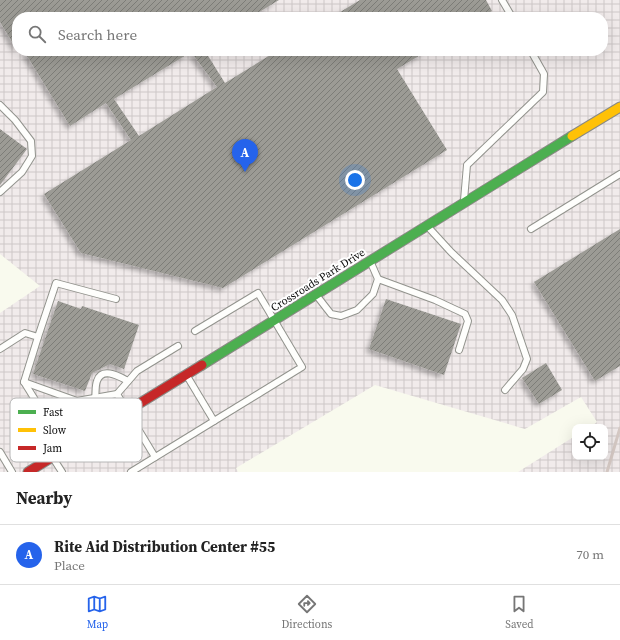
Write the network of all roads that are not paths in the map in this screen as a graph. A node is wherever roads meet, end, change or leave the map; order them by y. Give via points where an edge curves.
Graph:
1 (502, 0) edge
2 (509, 12) edge
3 (534, 56) edge
4 (0, 105) edge
5 (620, 108) edge
6 (620, 174) edge
7 (0, 192) edge
8 (463, 204) junction
9 (428, 226) junction
10 (531, 229) dead end
11 (370, 262) junction
12 (378, 279) junction
13 (316, 295) junction
14 (116, 299) dead end
15 (275, 321) junction
16 (195, 331) dead end
17 (38, 337) junction
18 (178, 346) dead end
19 (0, 349) edge
20 (459, 350) dead end
21 (186, 375) junction
22 (128, 381) junction
23 (24, 382) junction
24 (505, 390) dead end
25 (117, 394) junction
26 (34, 398) edge
27 (69, 398) edge
28 (95, 398) joint
29 (119, 398) edge
30 (142, 403) edge
31 (214, 421) junction
32 (142, 436) edge
33 (0, 452) edge
34 (155, 457) junction
35 (45, 462) edge
36 (56, 462) edge
37 (12, 472) edge
38 (28, 472) edge
39 (62, 472) edge
40 (131, 472) edge

1 - 2 lane
3 - 8 lane via 544,74 543,92 467,165
4 - 7 lane via 31,141 32,156 22,172
5 - 8 street, Crossroads Park Drive
6 - 10 lane
8 - 9 street, Crossroads Park Drive
9 - 11 street, Crossroads Park Drive
9 - 24 lane via 451,252 502,300 512,315 527,359 523,369
11 - 12 lane
11 - 13 street, Crossroads Park Drive
12 - 13 lane via 374,294 357,310 341,316 331,314
12 - 20 lane via 466,314 468,321
13 - 15 street, Crossroads Park Drive
14 - 17 lane via 56,283
15 - 16 lane via 258,293
15 - 21 street, Crossroads Park Drive
15 - 31 lane via 302,367
17 - 19 lane via 25,333
17 - 23 lane
18 - 22 lane via 137,371
21 - 30 street, Crossroads Park Drive
21 - 31 lane
22 - 25 lane
22 - 28 lane via 112,374 100,376
23 - 26 lane
23 - 27 lane
25 - 28 lane
25 - 29 lane
31 - 34 lane
32 - 34 lane
33 - 37 lane
34 - 40 lane
35 - 38 street, Crossroads Park Drive
36 - 39 lane

